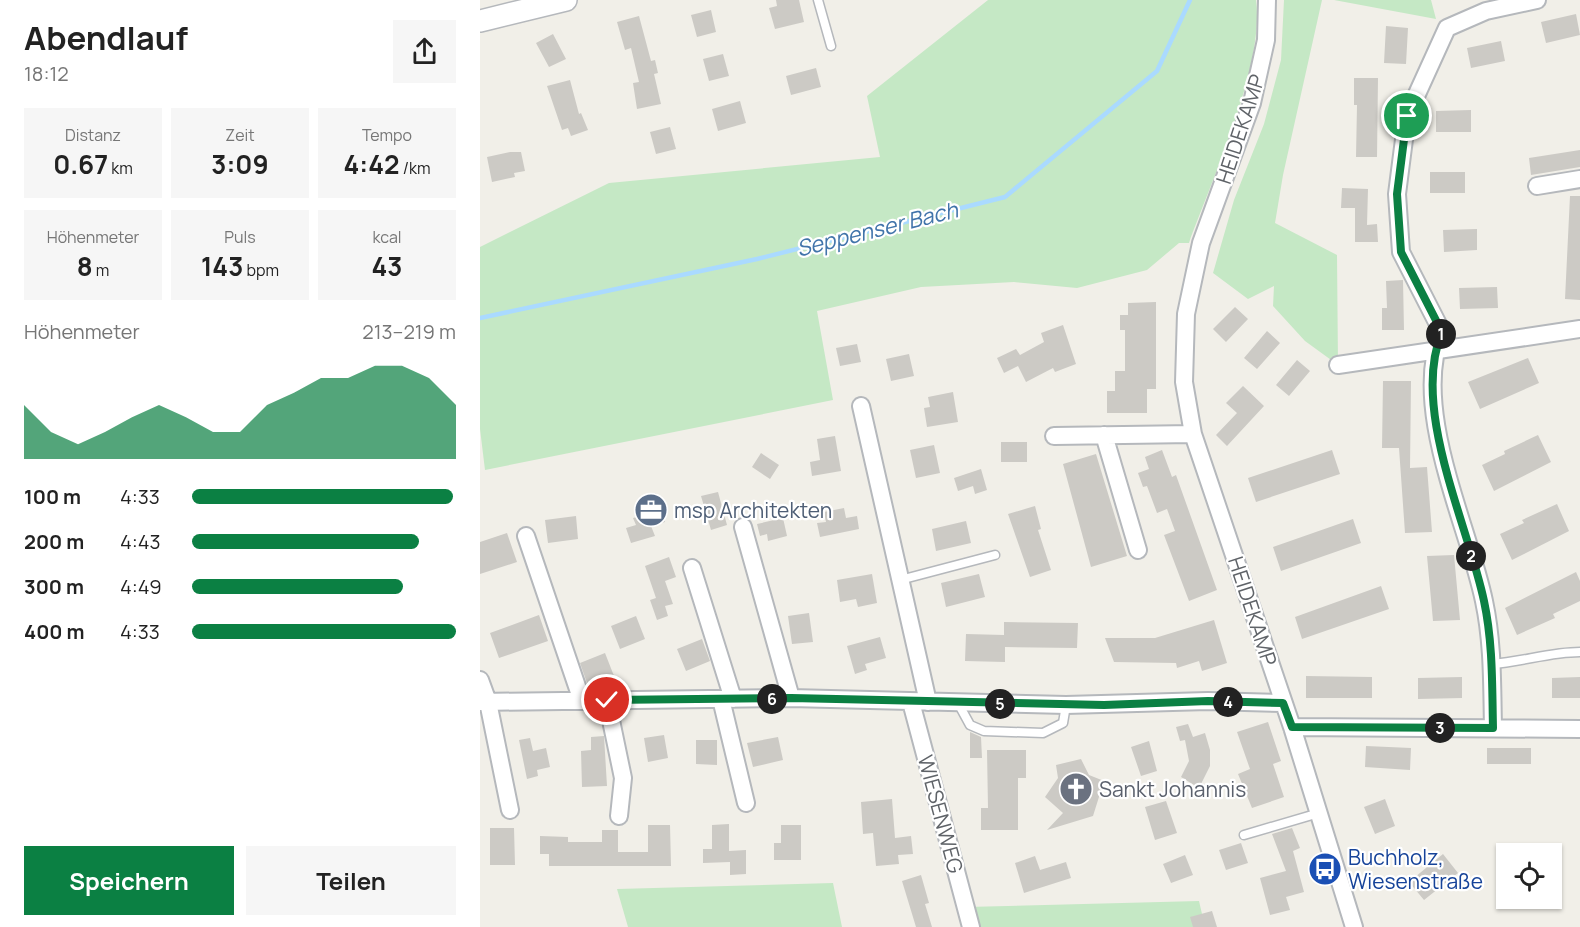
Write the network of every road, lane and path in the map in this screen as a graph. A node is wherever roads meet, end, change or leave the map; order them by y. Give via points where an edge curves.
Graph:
1 (566, 0) edge
2 (818, 0) edge
3 (1267, 0) edge
4 (1537, 0) edge
5 (1484, 5) edge
6 (480, 21) edge
7 (831, 46) dead end
8 (1580, 179) edge
9 (1536, 186) dead end
10 (1580, 329) edge
11 (1433, 352) junction
12 (1338, 365) dead end
13 (861, 405) dead end
14 (1193, 434) junction
15 (1104, 435) junction
16 (1054, 436) dead end
17 (743, 527) dead end
18 (526, 536) dead end
19 (1138, 550) dead end
20 (995, 555) dead end
21 (692, 568) dead end
22 (900, 580) junction
23 (1580, 652) edge
24 (1492, 664) junction
25 (480, 680) edge
26 (791, 698) junction
27 (727, 699) junction
28 (607, 700) junction
29 (582, 701) junction
30 (484, 702) edge
31 (911, 702) junction
32 (928, 702) junction
33 (958, 703) junction
34 (1283, 703) junction
35 (1066, 705) junction
36 (1292, 727) junction
37 (1493, 728) junction
38 (1580, 729) edge
39 (746, 803) dead end
40 (510, 810) dead end
41 (1319, 813) junction
42 (619, 816) dead end
43 (1244, 835) dead end
44 (971, 927) edge
45 (1354, 927) edge

1 - 6 street
2 - 7 lane
3 - 14 street, HEIDEKAMP via 1260,75 1201,243 1186,314 1184,382
4 - 5 street
5 - 11 street via 1447,28 1407,116 1397,194 1401,252 1442,332
8 - 9 street
10 - 11 street
11 - 12 street
11 - 24 street via 1432,380 1441,452 1484,600
13 - 22 street
14 - 15 street
14 - 34 street, HEIDEKAMP
15 - 16 street
15 - 19 street
17 - 26 street
18 - 29 street
20 - 22 lane
21 - 27 street
22 - 32 street
23 - 24 lane via 1555,652 1520,662
24 - 37 street
25 - 30 street
26 - 27 street
26 - 31 street
27 - 28 street
27 - 39 street
28 - 29 street
28 - 42 street via 623,778
29 - 30 street
30 - 40 street
31 - 32 street
31 - 44 street, WIESENWEG
32 - 33 street
33 - 35 street
33 - 35 lane via 970,725 984,731 1043,733 1063,723
34 - 35 street
34 - 36 street, HEIDEKAMP
36 - 37 street
36 - 41 street, HEIDEKAMP
37 - 38 street
41 - 43 lane
41 - 45 street, HEIDEKAMP

